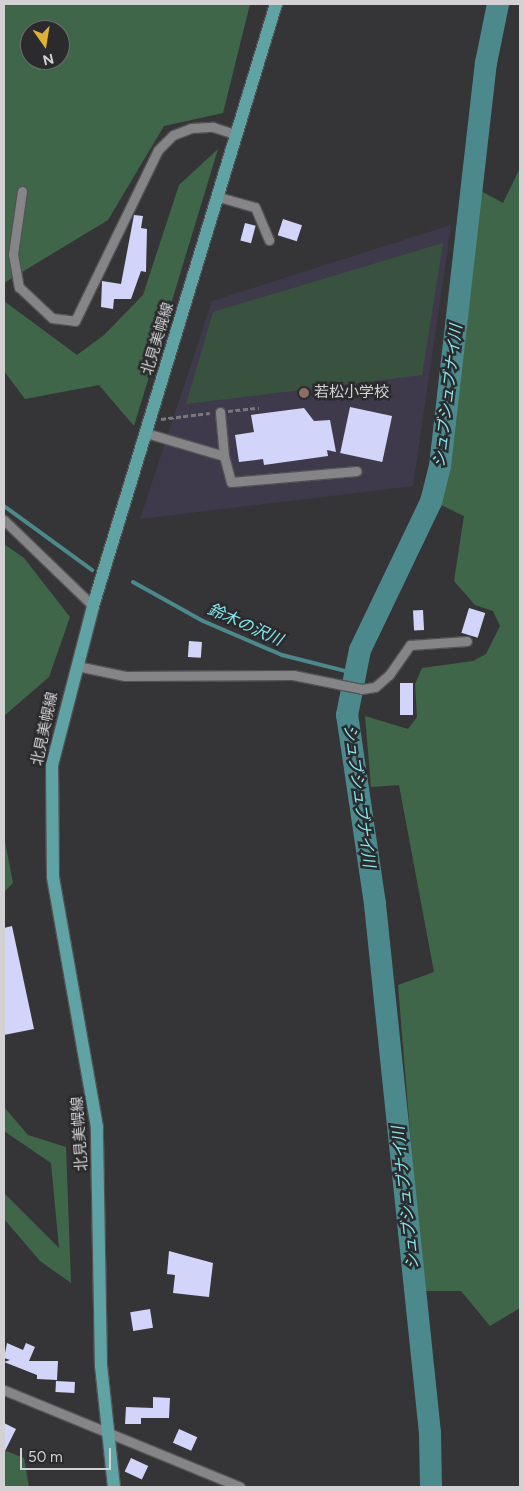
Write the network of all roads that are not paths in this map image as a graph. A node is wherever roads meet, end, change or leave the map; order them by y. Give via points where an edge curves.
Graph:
1 (276, 4) edge
2 (237, 135) junction
3 (22, 191) dead end
4 (219, 197) junction
5 (269, 240) dead end
6 (220, 412) road end
7 (146, 433) junction
8 (224, 456) junction
9 (357, 471) dead end
10 (4, 520) edge
11 (93, 606) junction
12 (467, 641) dead end
13 (77, 666) junction
14 (4, 1390) edge
15 (105, 1431) junction
16 (114, 1487) edge
17 (240, 1487) edge

1 - 2 main road, 北見美幌線
2 - 3 street via 213,127 191,128 173,134 158,150 74,321 52,318 19,287 12,254
2 - 4 main road, 北見美幌線
4 - 5 street via 255,207
4 - 7 main road, 北見美幌線
6 - 8 street
7 - 8 street
7 - 11 main road, 北見美幌線
8 - 9 street via 231,482
10 - 11 street
11 - 13 main road, 北見美幌線
12 - 13 street via 410,645 389,675 375,687 362,689 293,675 125,676
13 - 15 main road, 北見美幌線 via 52,765 50,814 53,877 97,1127
14 - 15 street
15 - 16 main road, 北見美幌線
15 - 17 street

